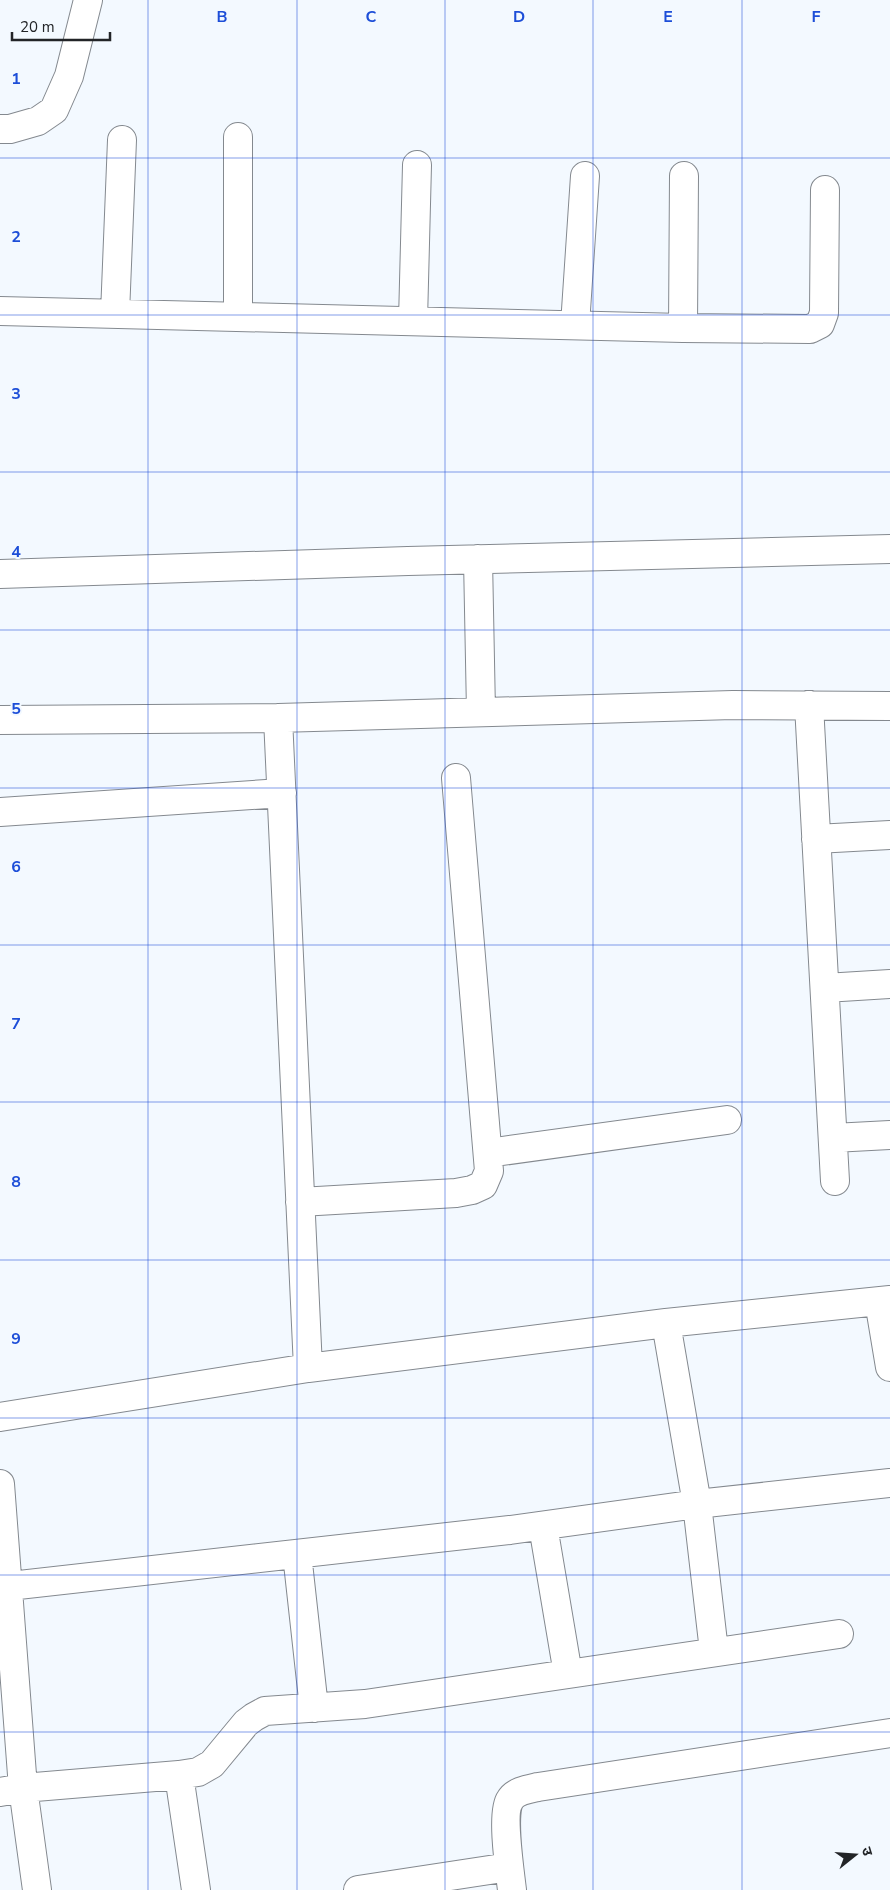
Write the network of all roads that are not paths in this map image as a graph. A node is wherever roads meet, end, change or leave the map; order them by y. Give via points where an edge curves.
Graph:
1 (88, 0) edge
2 (0, 129) edge
3 (238, 137) dead end
4 (122, 140) dead end
5 (417, 165) dead end
6 (585, 176) dead end
7 (684, 176) dead end
8 (825, 190) dead end
9 (0, 311) edge
10 (115, 314) junction
11 (238, 317) junction
12 (413, 321) junction
13 (575, 325) junction
14 (683, 328) junction
15 (890, 549) edge
16 (478, 559) junction
17 (0, 574) edge
18 (810, 706) junction
19 (890, 706) edge
20 (481, 712) junction
21 (278, 718) junction
22 (0, 720) edge
23 (456, 778) dead end
24 (282, 793) junction
25 (0, 812) edge
26 (890, 835) edge
27 (816, 839) junction
28 (890, 984) edge
29 (825, 988) junction
30 (726, 1120) dead end
31 (890, 1135) edge
32 (833, 1138) junction
33 (488, 1153) junction
34 (835, 1181) dead end
35 (300, 1202) junction
36 (885, 1301) edge
37 (666, 1323) junction
38 (890, 1367) edge
39 (308, 1368) junction
40 (0, 1417) edge
41 (890, 1483) edge
42 (0, 1484) edge
43 (697, 1504) junction
44 (543, 1526) junction
45 (297, 1554) junction
46 (4, 1587) edge
47 (839, 1634) dead end
48 (714, 1651) junction
49 (568, 1674) junction
50 (314, 1708) junction
51 (890, 1733) edge
52 (179, 1775) junction
53 (12, 1790) edge
54 (510, 1879) edge
55 (37, 1890) edge
56 (196, 1890) edge
57 (358, 1890) edge

1 - 2 street via 69,76 54,110 38,121
3 - 11 street
4 - 10 street
5 - 12 street
6 - 13 street
7 - 14 street
8 - 14 street via 824,313 820,324 796,330
9 - 10 street
10 - 11 street
11 - 12 street
12 - 13 street
13 - 14 street
15 - 16 street
16 - 17 street
16 - 20 street
18 - 19 street
18 - 20 street
18 - 27 street
20 - 21 street
21 - 22 street
21 - 24 street
23 - 33 street
24 - 25 street
24 - 35 street
26 - 27 street
27 - 29 street
28 - 29 street
29 - 32 street
30 - 33 street
31 - 32 street
32 - 34 street
33 - 35 street via 489,1171 483,1185 472,1190
35 - 39 street
36 - 37 street
36 - 38 street
37 - 39 street
37 - 43 street
39 - 40 street
41 - 43 street
42 - 46 street
43 - 44 street
43 - 48 street
44 - 45 street
44 - 49 street
45 - 46 street
45 - 50 street
46 - 53 street
47 - 48 street
48 - 49 street
49 - 50 street
50 - 52 street via 265,1711 246,1723 212,1764 198,1772
51 - 54 street via 522,1791 510,1799 505,1813
52 - 53 street
52 - 56 street
53 - 55 street
54 - 57 street

